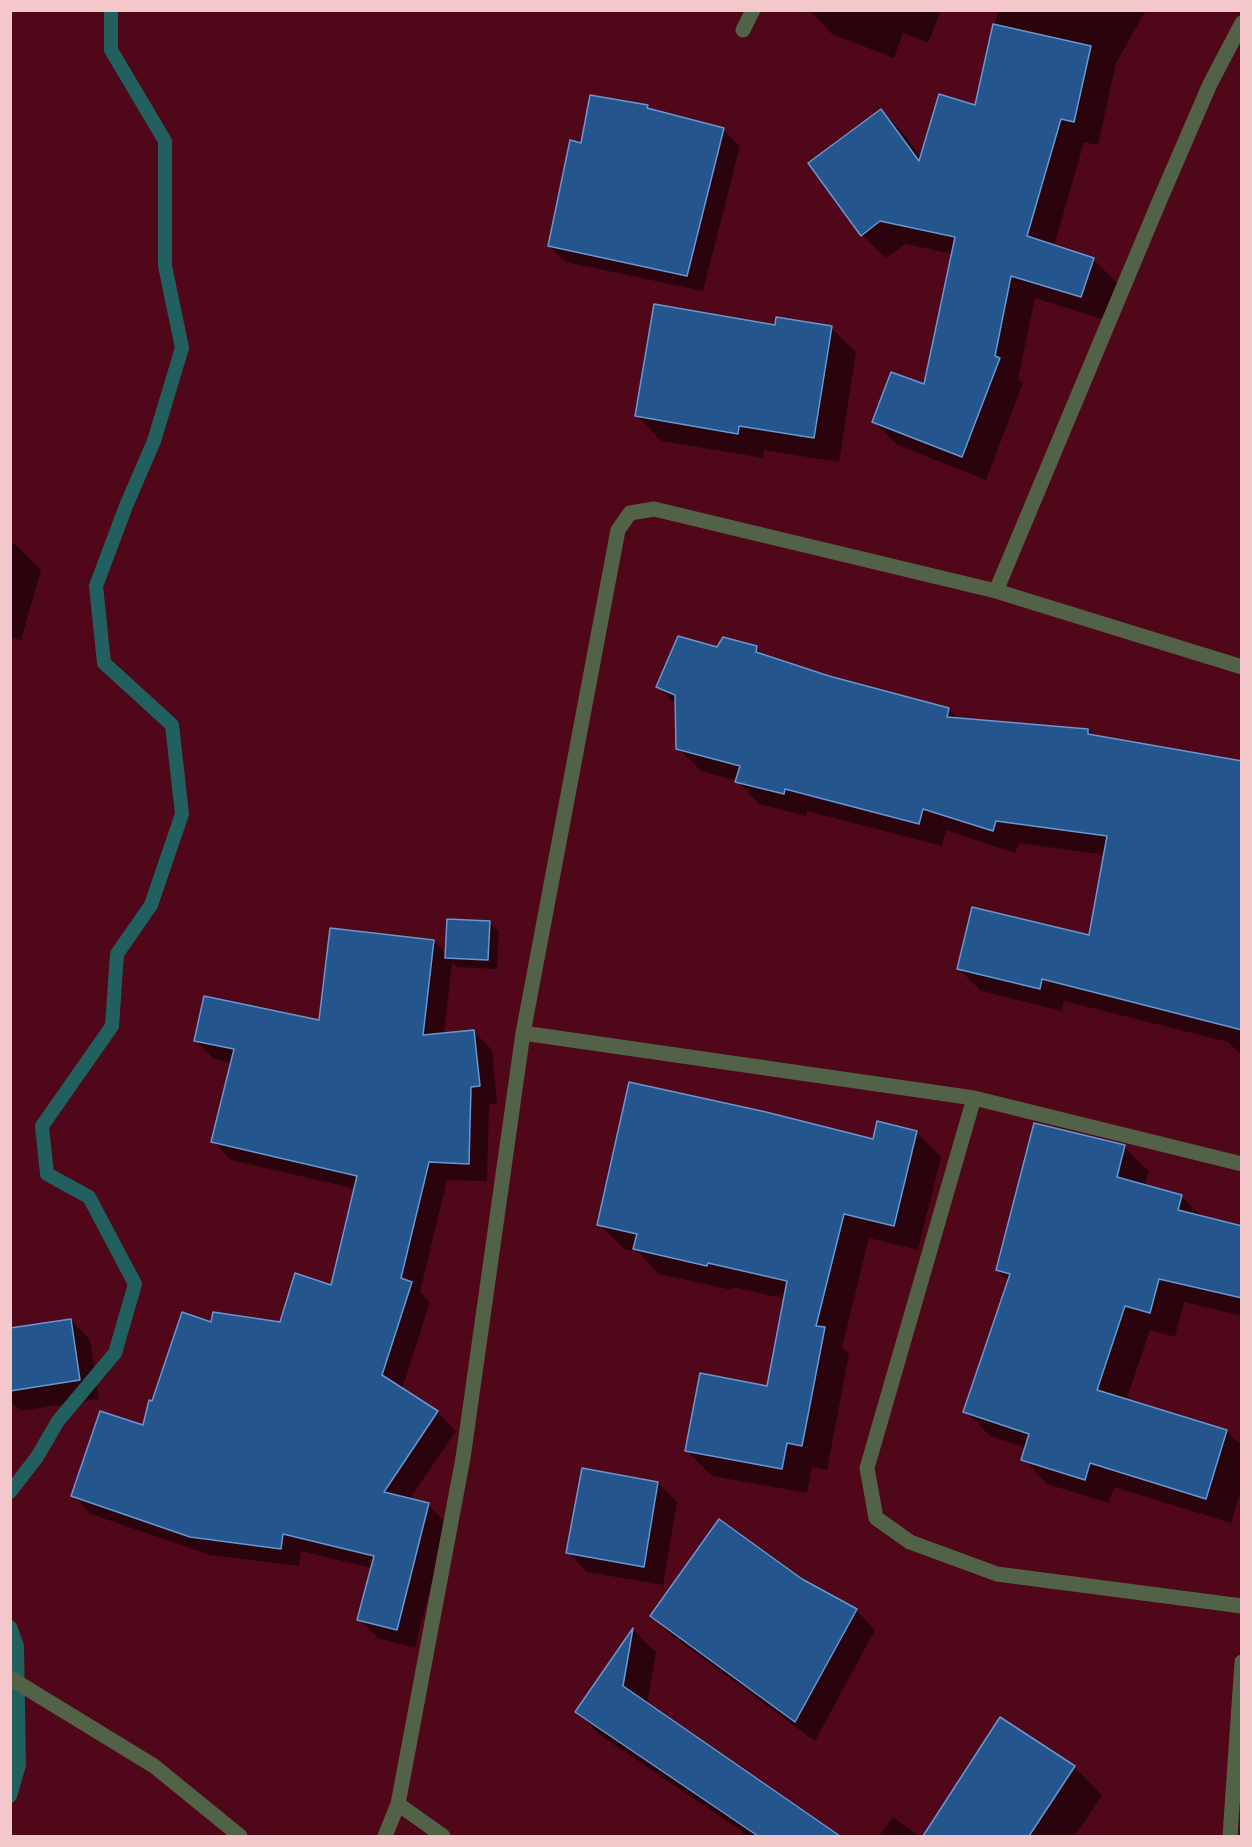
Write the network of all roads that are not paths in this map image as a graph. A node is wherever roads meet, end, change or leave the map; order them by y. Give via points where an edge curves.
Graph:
1 (753, 10) edge
2 (1242, 23) edge
3 (743, 30) dead end
4 (996, 591) junction
5 (1242, 667) edge
6 (523, 1033) junction
7 (974, 1098) junction
8 (1242, 1164) edge
9 (1242, 1606) edge
10 (1242, 1662) edge
11 (10, 1678) edge
12 (398, 1804) junction
13 (240, 1836) edge
14 (385, 1836) edge
15 (443, 1836) edge
16 (1230, 1836) edge

1 - 3 street
2 - 4 street via 1210,84 1163,192
4 - 5 street
4 - 6 street via 654,509 630,513 618,530
6 - 7 street
6 - 12 street via 463,1458
7 - 8 street
7 - 9 street via 867,1468 876,1518 910,1542 997,1574
10 - 16 street
11 - 13 street via 154,1766
12 - 14 street
12 - 15 street

